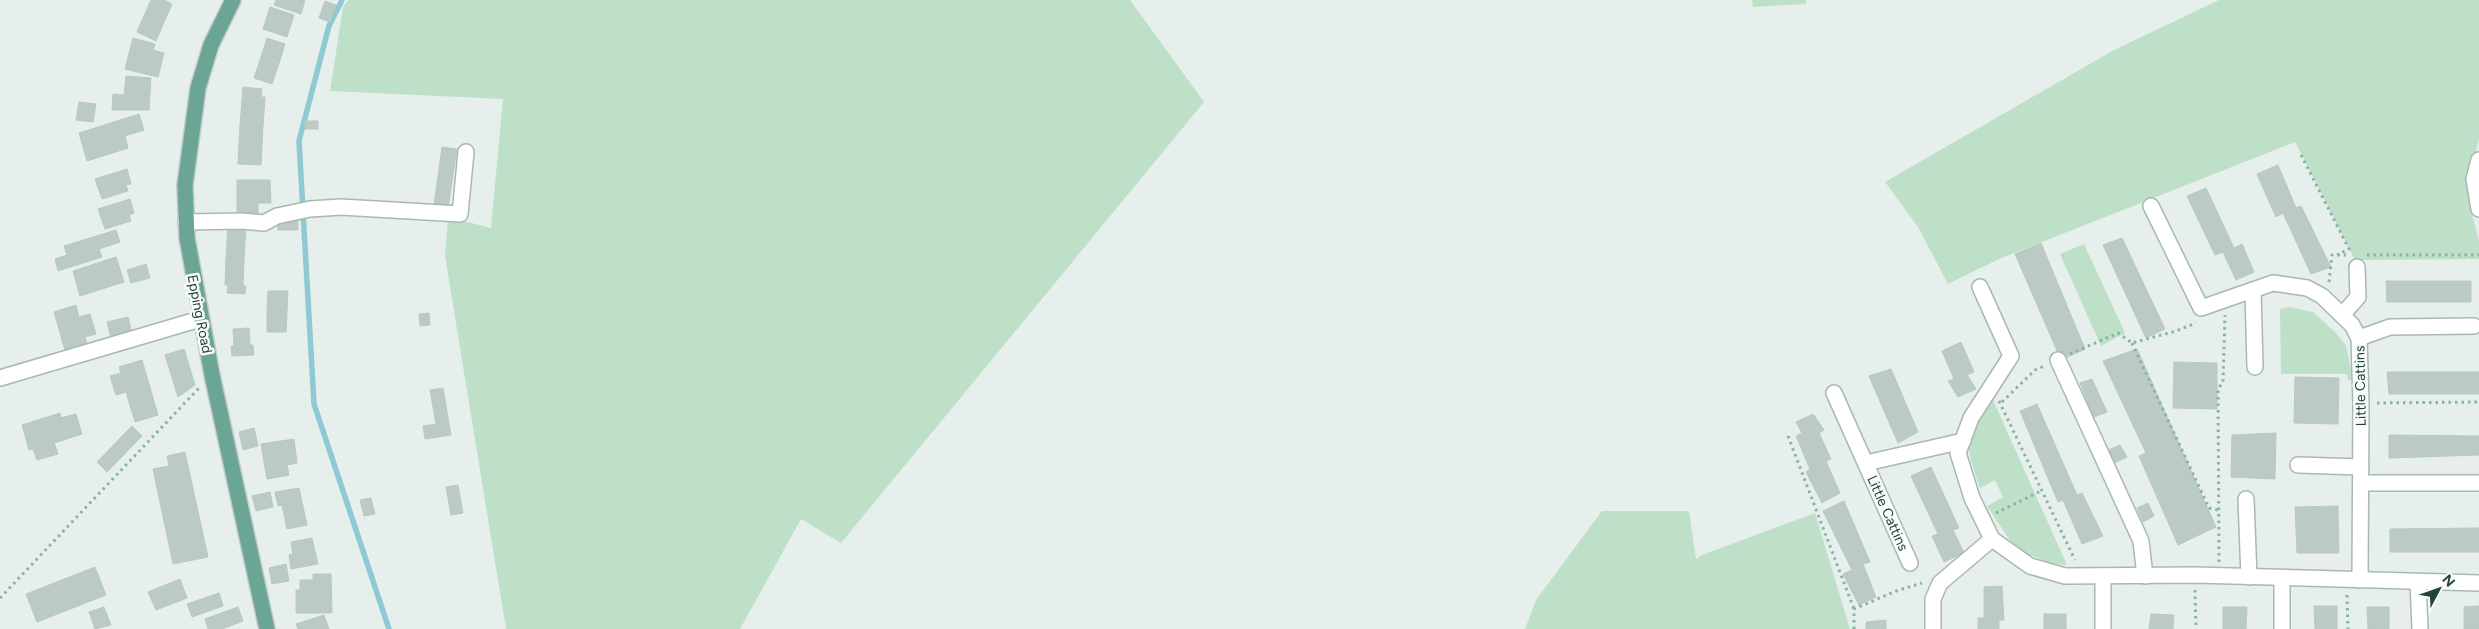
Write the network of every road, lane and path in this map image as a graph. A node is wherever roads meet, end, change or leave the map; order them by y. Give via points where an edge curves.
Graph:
1 (233, 0) edge
2 (466, 152) dead end
3 (2301, 155) dead end
4 (2479, 160) edge
5 (2151, 206) dead end
6 (2479, 209) edge
7 (186, 222) junction
8 (2337, 255) junction
9 (2479, 255) edge
10 (2360, 259) junction
11 (1980, 287) dead end
12 (2253, 290) junction
13 (2322, 296) junction
14 (2226, 299) junction
15 (2201, 308) junction
16 (2343, 314) junction
17 (200, 319) junction
18 (2474, 326) dead end
19 (2359, 338) junction
20 (2132, 343) junction
21 (2058, 360) junction
22 (2255, 367) dead end
23 (212, 375) junction
24 (0, 378) edge
25 (1991, 386) junction
26 (1834, 393) dead end
27 (2479, 402) edge
28 (2361, 403) junction
29 (2000, 404) junction
30 (1788, 436) dead end
31 (1963, 441) junction
32 (1866, 463) junction
33 (2298, 465) dead end
34 (2361, 467) junction
35 (2361, 483) junction
36 (2479, 483) edge
37 (2041, 491) junction
38 (2246, 499) dead end
39 (2218, 510) junction
40 (1981, 520) junction
41 (1992, 539) junction
42 (1910, 563) dead end
43 (2194, 575) junction
44 (2083, 576) junction
45 (2145, 576) junction
46 (2219, 576) junction
47 (2103, 577) junction
48 (2249, 577) junction
49 (2282, 578) junction
50 (2354, 580) junction
51 (2418, 582) junction
52 (1940, 583) junction
53 (2479, 583) edge
54 (0, 598) edge
55 (1854, 609) junction
56 (267, 629) edge
57 (1854, 629) edge
58 (1933, 629) edge
59 (2103, 629) edge
60 (2196, 629) edge
61 (2282, 629) edge
62 (2348, 629) edge
63 (2420, 629) edge

1 - 7 main road, Epping Road via 210,45 198,88 186,185
2 - 7 street via 460,214 341,208 310,209 277,216 264,223
3 - 8 path via 2348,249
4 - 6 street via 2474,179
5 - 15 street
7 - 17 main road, Epping Road
8 - 10 path
8 - 13 path via 2332,255 2330,279
9 - 10 path
10 - 16 street via 2358,297
11 - 25 street via 2011,356
12 - 13 street, Little Cattins via 2273,283 2308,288
12 - 14 street, Little Cattins
12 - 22 street
13 - 16 street, Little Cattins
14 - 15 street, Little Cattins
14 - 39 path via 2223,382 2218,390
15 - 20 path via 2199,322 2176,332
16 - 19 street, Little Cattins
17 - 23 main road, Epping Road
17 - 24 street
18 - 19 street via 2390,327
19 - 28 street, Little Cattins
20 - 21 path via 2118,332
20 - 39 path via 2209,508
21 - 29 path via 2035,370
21 - 45 street via 2141,541
23 - 54 path
23 - 56 main road, Epping Road
25 - 29 path
25 - 31 street via 1971,418
26 - 32 street, Little Cattins
27 - 28 path
28 - 34 street, Little Cattins
29 - 37 path
30 - 55 path
31 - 32 street, Little Cattins
31 - 40 street via 1958,453
32 - 42 street, Little Cattins
33 - 34 street
34 - 35 street, Little Cattins
35 - 36 street
35 - 50 street, Little Cattins
37 - 40 path
37 - 44 path
38 - 48 street
39 - 46 path
40 - 41 street
41 - 44 street via 2030,566 2065,576
41 - 52 street
43 - 45 street
43 - 46 street
43 - 60 path
44 - 47 street
45 - 47 street
46 - 48 street
47 - 59 street
48 - 49 street
49 - 50 street
49 - 61 street
50 - 51 street
50 - 62 path
51 - 53 street
51 - 63 street
52 - 55 path via 1926,582 1896,591
52 - 58 street via 1933,599
55 - 57 path

